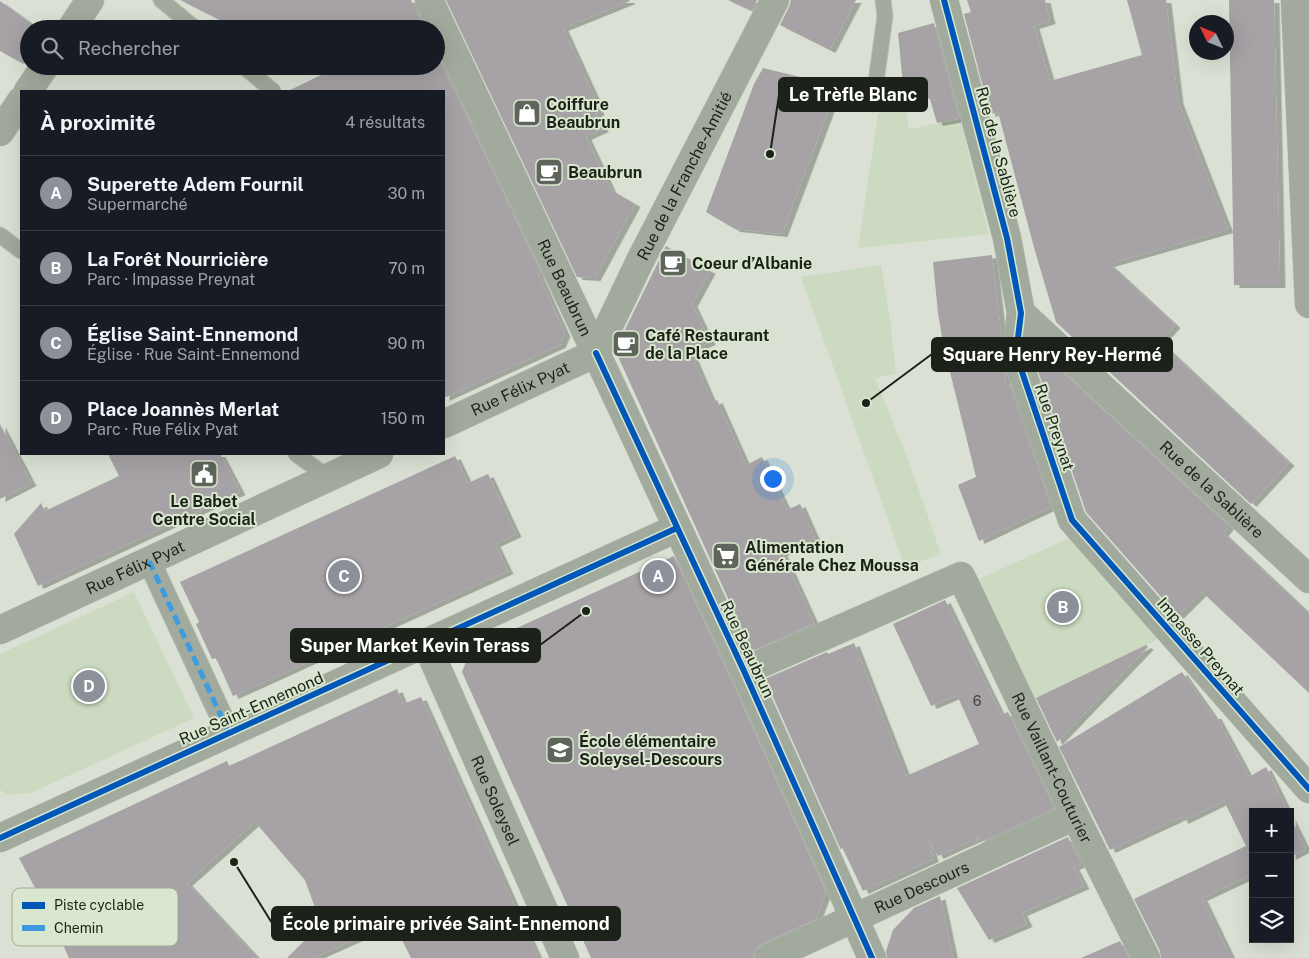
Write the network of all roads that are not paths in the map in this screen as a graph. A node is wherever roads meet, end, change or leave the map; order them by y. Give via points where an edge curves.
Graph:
1 (90, 0) edge
2 (161, 0) edge
3 (429, 0) edge
4 (775, 0) edge
5 (883, 0) edge
6 (944, 0) edge
7 (1295, 0) edge
8 (76, 20) edge
9 (185, 20) edge
10 (438, 20) edge
11 (445, 34) edge
12 (39, 75) edge
13 (254, 75) edge
14 (29, 90) edge
15 (272, 90) edge
16 (20, 102) edge
17 (873, 104) dead end
18 (1306, 124) edge
19 (0, 132) edge
20 (0, 236) edge
21 (20, 250) edge
22 (1309, 304) edge
23 (1021, 313) junction
24 (596, 353) junction
25 (445, 424) edge
26 (297, 455) edge
27 (377, 455) edge
28 (328, 477) junction
29 (1072, 520) joint
30 (677, 528) junction
31 (148, 561) junction
32 (1309, 579) edge
33 (0, 630) edge
34 (426, 644) junction
35 (744, 671) junction
36 (229, 733) junction
37 (1309, 789) edge
38 (1075, 816) junction
39 (0, 838) edge
40 (853, 919) junction
41 (565, 958) edge
42 (768, 958) edge
43 (872, 958) edge
44 (1146, 958) edge

1 - 8 street
2 - 9 lane
3 - 10 street, Rue Beaubrun
4 - 24 street, Rue de la Franche-Amitié
5 - 17 lane via 885,16
6 - 23 street, Rue de la Sablière via 1007,238
7 - 18 street
11 - 24 street, Rue Beaubrun
12 - 14 street
13 - 15 lane
16 - 19 street
18 - 22 street
20 - 21 lane
23 - 29 street, Rue Preynat via 1016,354
23 - 32 street, Rue de la Sablière
24 - 25 street, Rue Félix Pyat
24 - 30 street, Rue Beaubrun
26 - 28 lane
27 - 28 street, Rue Félix Pyat
28 - 31 street, Rue Félix Pyat
29 - 37 street, Impasse Preynat
30 - 34 street, Rue Saint-Ennemond
30 - 35 street, Rue Beaubrun
31 - 33 street, Rue Félix Pyat
31 - 36 street
34 - 36 street, Rue Saint-Ennemond
34 - 41 street, Rue Soleysel
35 - 38 street, Rue Vaillant-Couturier via 961,576
35 - 40 street, Rue Beaubrun
36 - 39 street, Rue Saint-Ennemond
38 - 40 street, Rue Descours
38 - 44 street, Rue Vaillant-Couturier
40 - 42 street, Rue Descours
40 - 43 street, Rue Beaubrun

